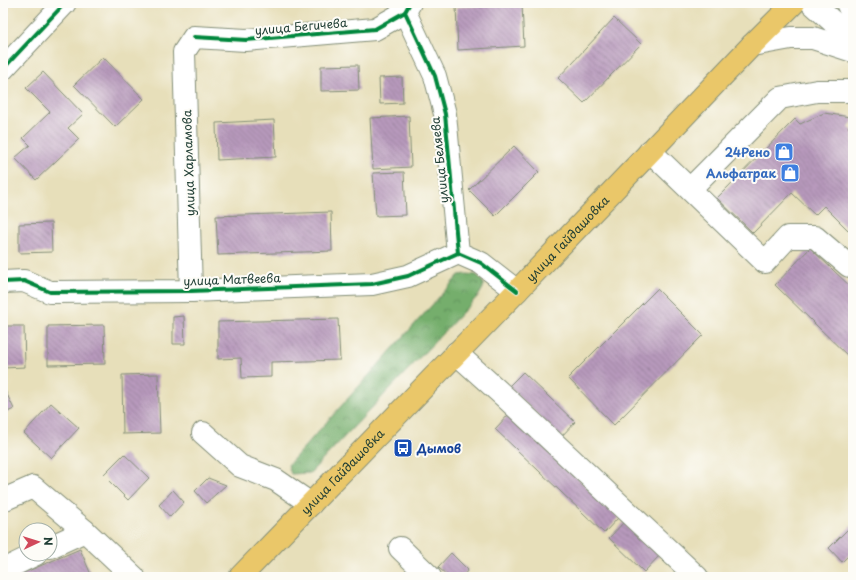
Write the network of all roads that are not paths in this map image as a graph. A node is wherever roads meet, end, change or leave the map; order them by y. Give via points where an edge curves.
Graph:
1 (66, 3) edge
2 (794, 3) edge
3 (812, 3) edge
4 (847, 3) edge
5 (407, 7) edge
6 (853, 16) edge
7 (194, 37) joint
8 (853, 40) edge
9 (752, 45) junction
10 (853, 51) edge
11 (3, 69) edge
12 (853, 91) edge
13 (650, 151) junction
14 (690, 189) junction
15 (458, 253) junction
16 (853, 266) edge
17 (3, 282) edge
18 (191, 291) junction
19 (517, 291) junction
20 (456, 353) junction
21 (203, 432) dead end
22 (3, 500) edge
23 (311, 504) junction
24 (85, 531) junction
25 (58, 543) edge
26 (400, 548) dead end
27 (20, 562) edge
28 (3, 570) edge
29 (134, 577) edge
30 (240, 577) edge
31 (430, 577) edge
32 (697, 577) edge

1 - 11 street
2 - 9 main road, улица Гайдашовка
3 - 8 street
4 - 6 street
5 - 7 street, улица Бегичева via 375,30 246,40
5 - 15 street, улица Беляева via 435,76 445,114
7 - 18 street, улица Харламова via 184,52
9 - 10 street via 791,38 813,38
9 - 13 main road, улица Гайдашовка
12 - 14 street via 817,91 780,98
13 - 14 street
13 - 19 main road, улица Гайдашовка
14 - 16 street via 765,262 788,237 816,237 849,266
15 - 18 street, улица Матвеева via 408,276 372,284
15 - 19 street via 481,263
17 - 18 street, улица Матвеева via 24,281 50,292
19 - 20 main road, улица Гайдашовка
20 - 23 main road, улица Гайдашовка
20 - 32 street
21 - 23 street via 240,466 276,480
22 - 24 street via 33,487
23 - 30 main road, улица Гайдашовка
24 - 25 street
24 - 29 street
26 - 31 street
27 - 28 street

